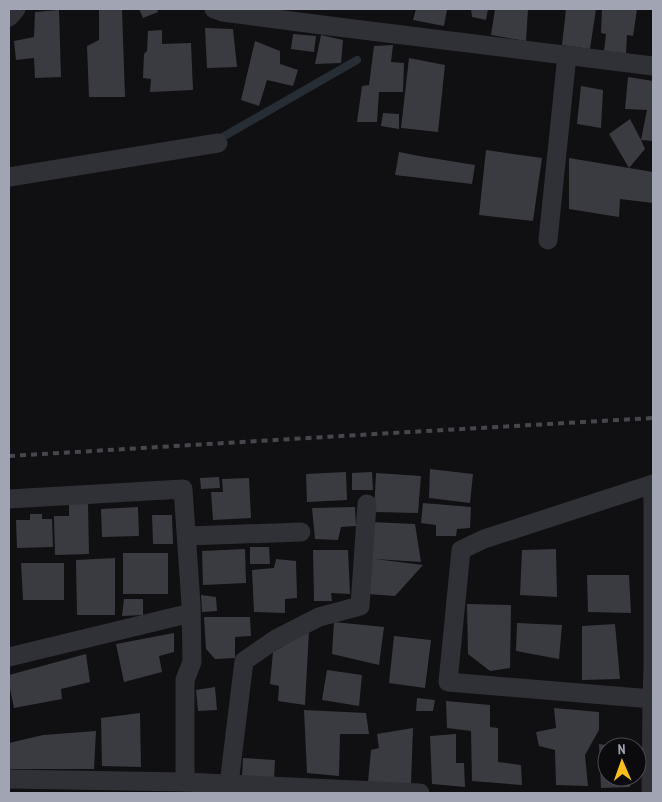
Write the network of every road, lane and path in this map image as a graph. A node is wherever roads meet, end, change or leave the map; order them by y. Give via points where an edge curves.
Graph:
1 (16, 9) edge
2 (214, 9) edge
3 (9, 17) edge
4 (324, 17) edge
5 (567, 56) junction
6 (653, 66) edge
7 (218, 142) dead end
8 (9, 177) edge
9 (548, 240) dead end
10 (653, 484) edge
11 (9, 499) edge
12 (367, 504) dead end
13 (301, 532) dead end
14 (186, 536) junction
15 (190, 613) junction
16 (9, 657) edge
17 (653, 667) edge
18 (652, 700) junction
19 (9, 778) edge
20 (186, 782) junction
21 (229, 784) junction
22 (53, 786) edge
23 (420, 793) edge
24 (651, 793) edge

1 - 3 street
2 - 4 street
4 - 5 street
5 - 6 street
5 - 9 street
7 - 8 street
10 - 17 street
10 - 18 street via 484,539 462,550 448,682
11 - 14 street via 183,489
12 - 21 street via 360,606 319,616 244,661
13 - 14 street
14 - 15 street
15 - 16 street
15 - 20 street via 192,662 185,680
17 - 18 street
18 - 24 street
19 - 22 street
20 - 21 street
20 - 22 street
21 - 23 street

